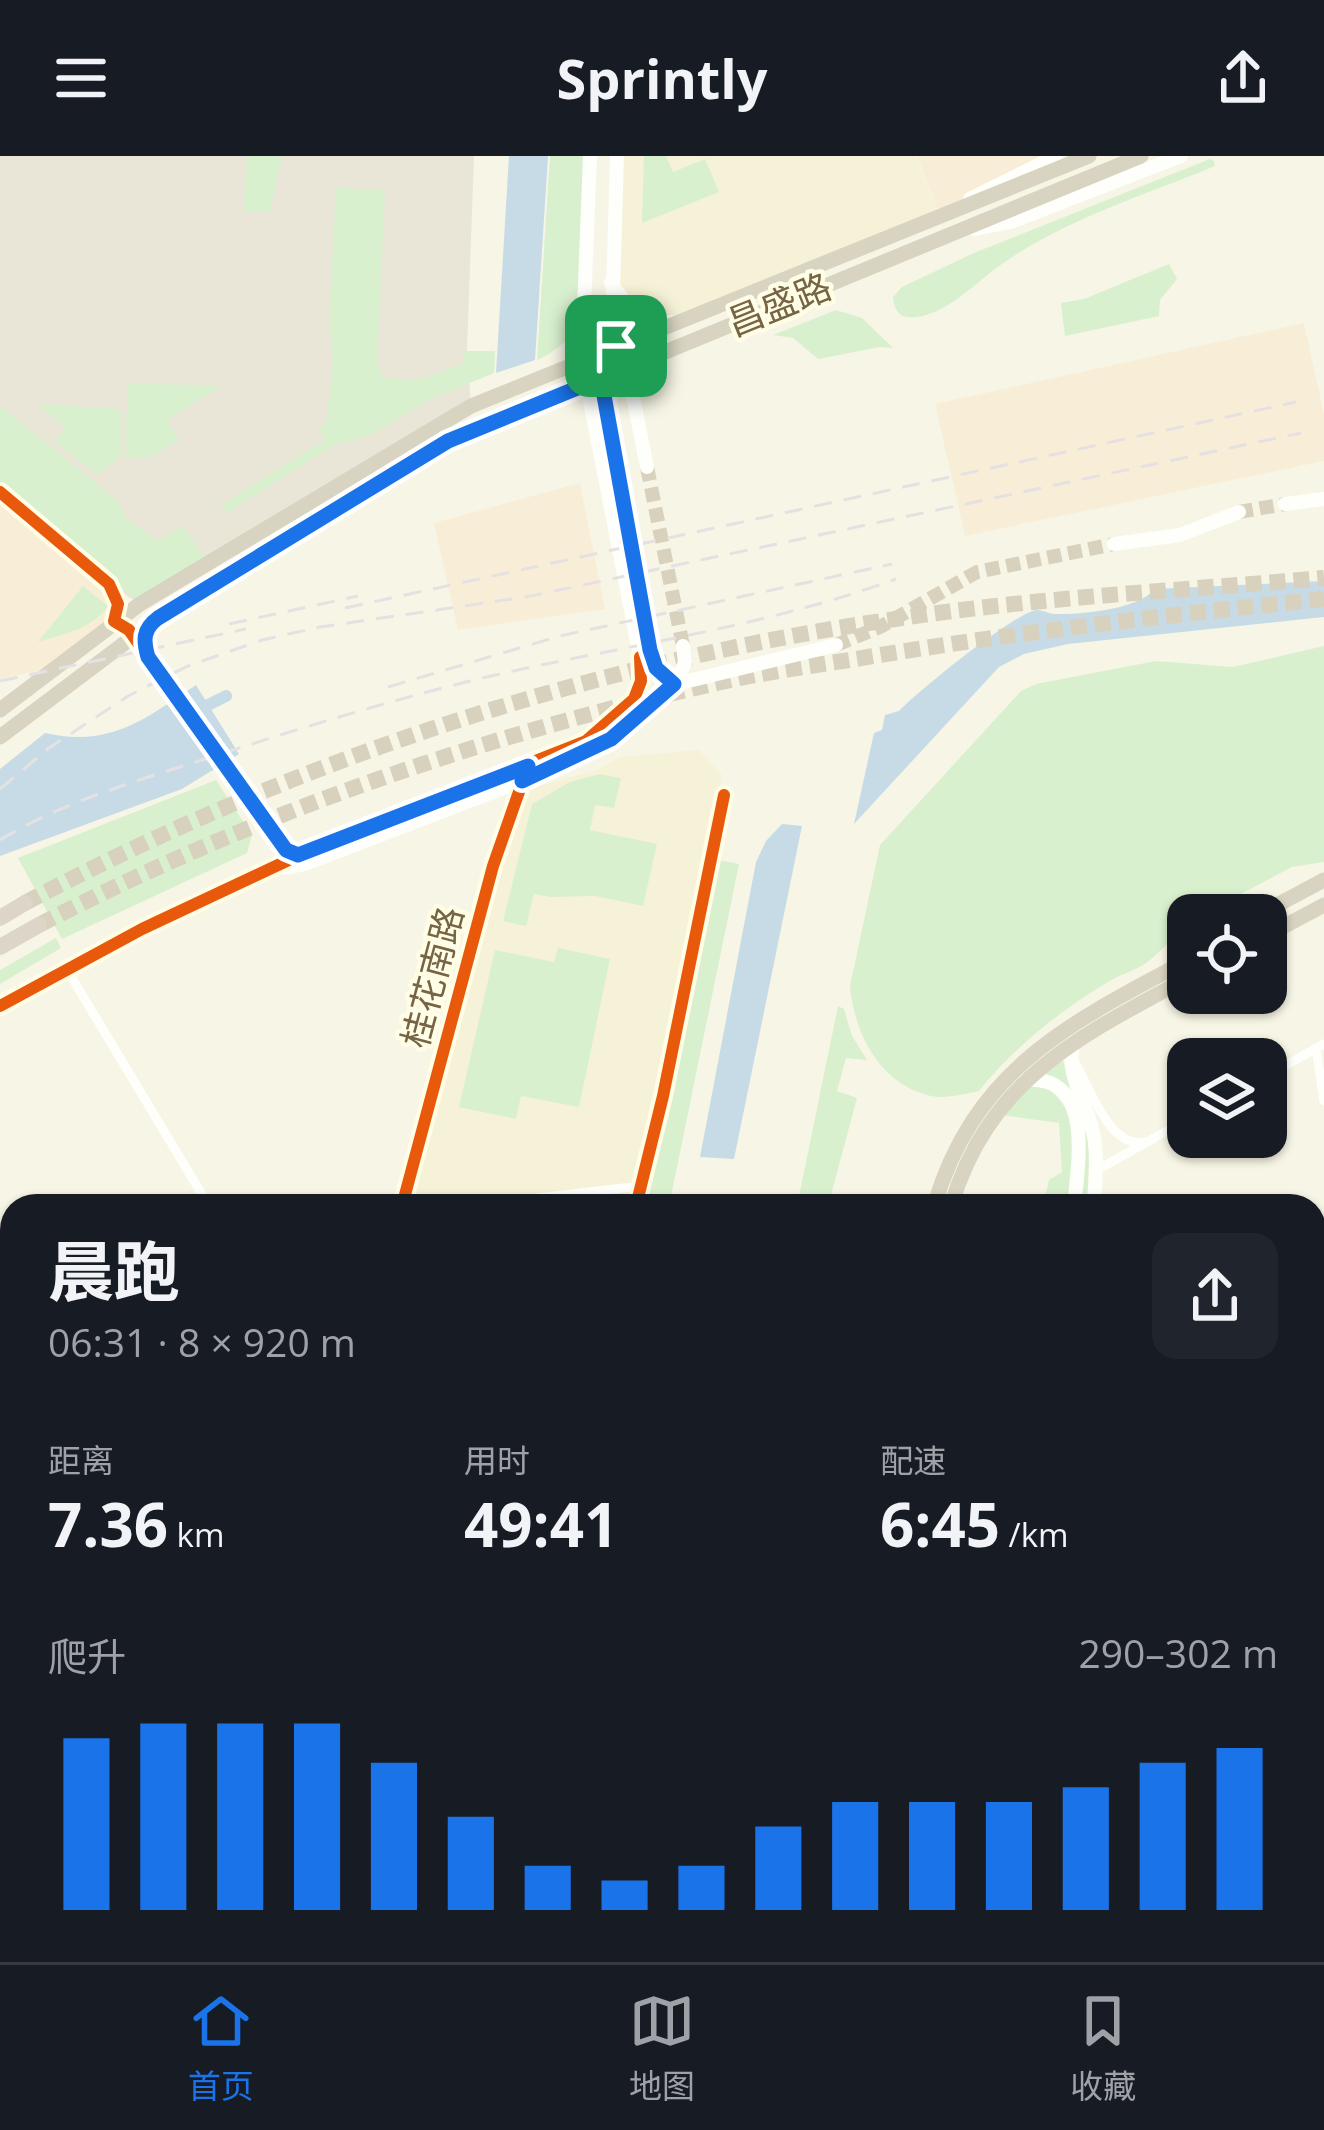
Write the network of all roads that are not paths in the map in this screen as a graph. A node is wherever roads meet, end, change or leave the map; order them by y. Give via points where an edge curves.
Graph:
1 (590, 156) edge
2 (616, 156) edge
3 (1056, 156) edge
4 (1089, 156) edge
5 (1142, 156) edge
6 (1181, 156) edge
7 (944, 214) junction
8 (952, 232) junction
9 (611, 283) junction
10 (683, 320) junction
11 (616, 346) junction
12 (582, 360) junction
13 (624, 369) junction
14 (594, 381) junction
15 (646, 467) tunnel mouth
16 (0, 492) edge
17 (1324, 499) edge
18 (1285, 504) tunnel mouth
19 (1239, 512) tunnel mouth
20 (1114, 544) tunnel mouth
21 (109, 584) junction
22 (158, 594) junction
23 (151, 623) junction
24 (126, 625) junction
25 (836, 645) tunnel mouth
26 (148, 657) junction
27 (640, 657) junction
28 (708, 676) junction
29 (674, 684) junction
30 (0, 710) edge
31 (0, 737) edge
32 (525, 774) junction
33 (724, 795) dead end
34 (275, 839) junction
35 (302, 860) junction
36 (263, 872) junction
37 (1324, 880) edge
38 (1324, 890) edge
39 (1287, 900) edge
40 (25, 903) tunnel mouth
41 (1324, 905) edge
42 (1287, 910) edge
43 (0, 918) edge
44 (39, 925) tunnel mouth
45 (1287, 925) edge
46 (0, 947) edge
47 (66, 968) junction
48 (1167, 972) edge
49 (1167, 991) edge
50 (0, 1006) edge
51 (1320, 1046) edge
52 (1073, 1047) junction
53 (1287, 1064) edge
54 (1025, 1080) junction
55 (1324, 1101) edge
56 (1167, 1131) edge
57 (1148, 1141) junction
58 (1097, 1170) junction
59 (641, 1186) junction
60 (202, 1194) edge
61 (405, 1194) edge
62 (572, 1194) edge
63 (639, 1194) edge
64 (939, 1194) edge
65 (956, 1194) edge
66 (1075, 1194) edge
67 (1095, 1194) edge

1 - 12 main road
2 - 9 main road
3 - 7 main road
4 - 7 main road, 昌盛路
5 - 8 main road, 昌盛路
6 - 8 main road via 1011,222
7 - 10 main road, 昌盛路
8 - 13 main road, 昌盛路
9 - 10 main road via 639,317
9 - 11 main road
10 - 11 main road, 昌盛路
11 - 12 main road, 昌盛路
11 - 13 main road
12 - 14 main road
12 - 22 main road, 昌盛路 via 471,406
13 - 14 main road, 昌盛路
13 - 15 main road
14 - 23 main road, 昌盛路 via 470,431
14 - 27 main road
14 - 29 main road via 650,650
16 - 21 main road
17 - 18 main road
19 - 20 main road via 1180,535
21 - 22 main road via 134,599
21 - 24 main road
22 - 24 main road, 昌盛路
23 - 24 main road, 昌盛路
23 - 26 main road
24 - 26 main road
24 - 30 main road, 昌盛路
24 - 31 main road, 昌盛路
25 - 28 main road
26 - 34 main road
27 - 29 main road
27 - 32 main road via 638,693 620,715
28 - 29 main road
28 - 29 main road via 690,667 684,648
29 - 32 main road via 611,739
32 - 35 main road
32 - 61 street, 桂花南路
33 - 59 street
34 - 35 main road
34 - 36 main road
35 - 36 main road
36 - 47 main road
37 - 39 main road
38 - 42 main road
40 - 43 highway
41 - 45 main road
44 - 46 highway
47 - 50 main road
47 - 60 street
48 - 64 main road via 1063,1029 1016,1066 965,1131
49 - 52 main road
51 - 53 street
51 - 55 street
52 - 54 main road
52 - 57 street via 1119,1138
52 - 58 main road
54 - 65 main road via 979,1139
54 - 66 main road via 1056,1086 1075,1114 1081,1145
56 - 57 street
57 - 58 street
58 - 67 main road
59 - 62 street
59 - 63 street

